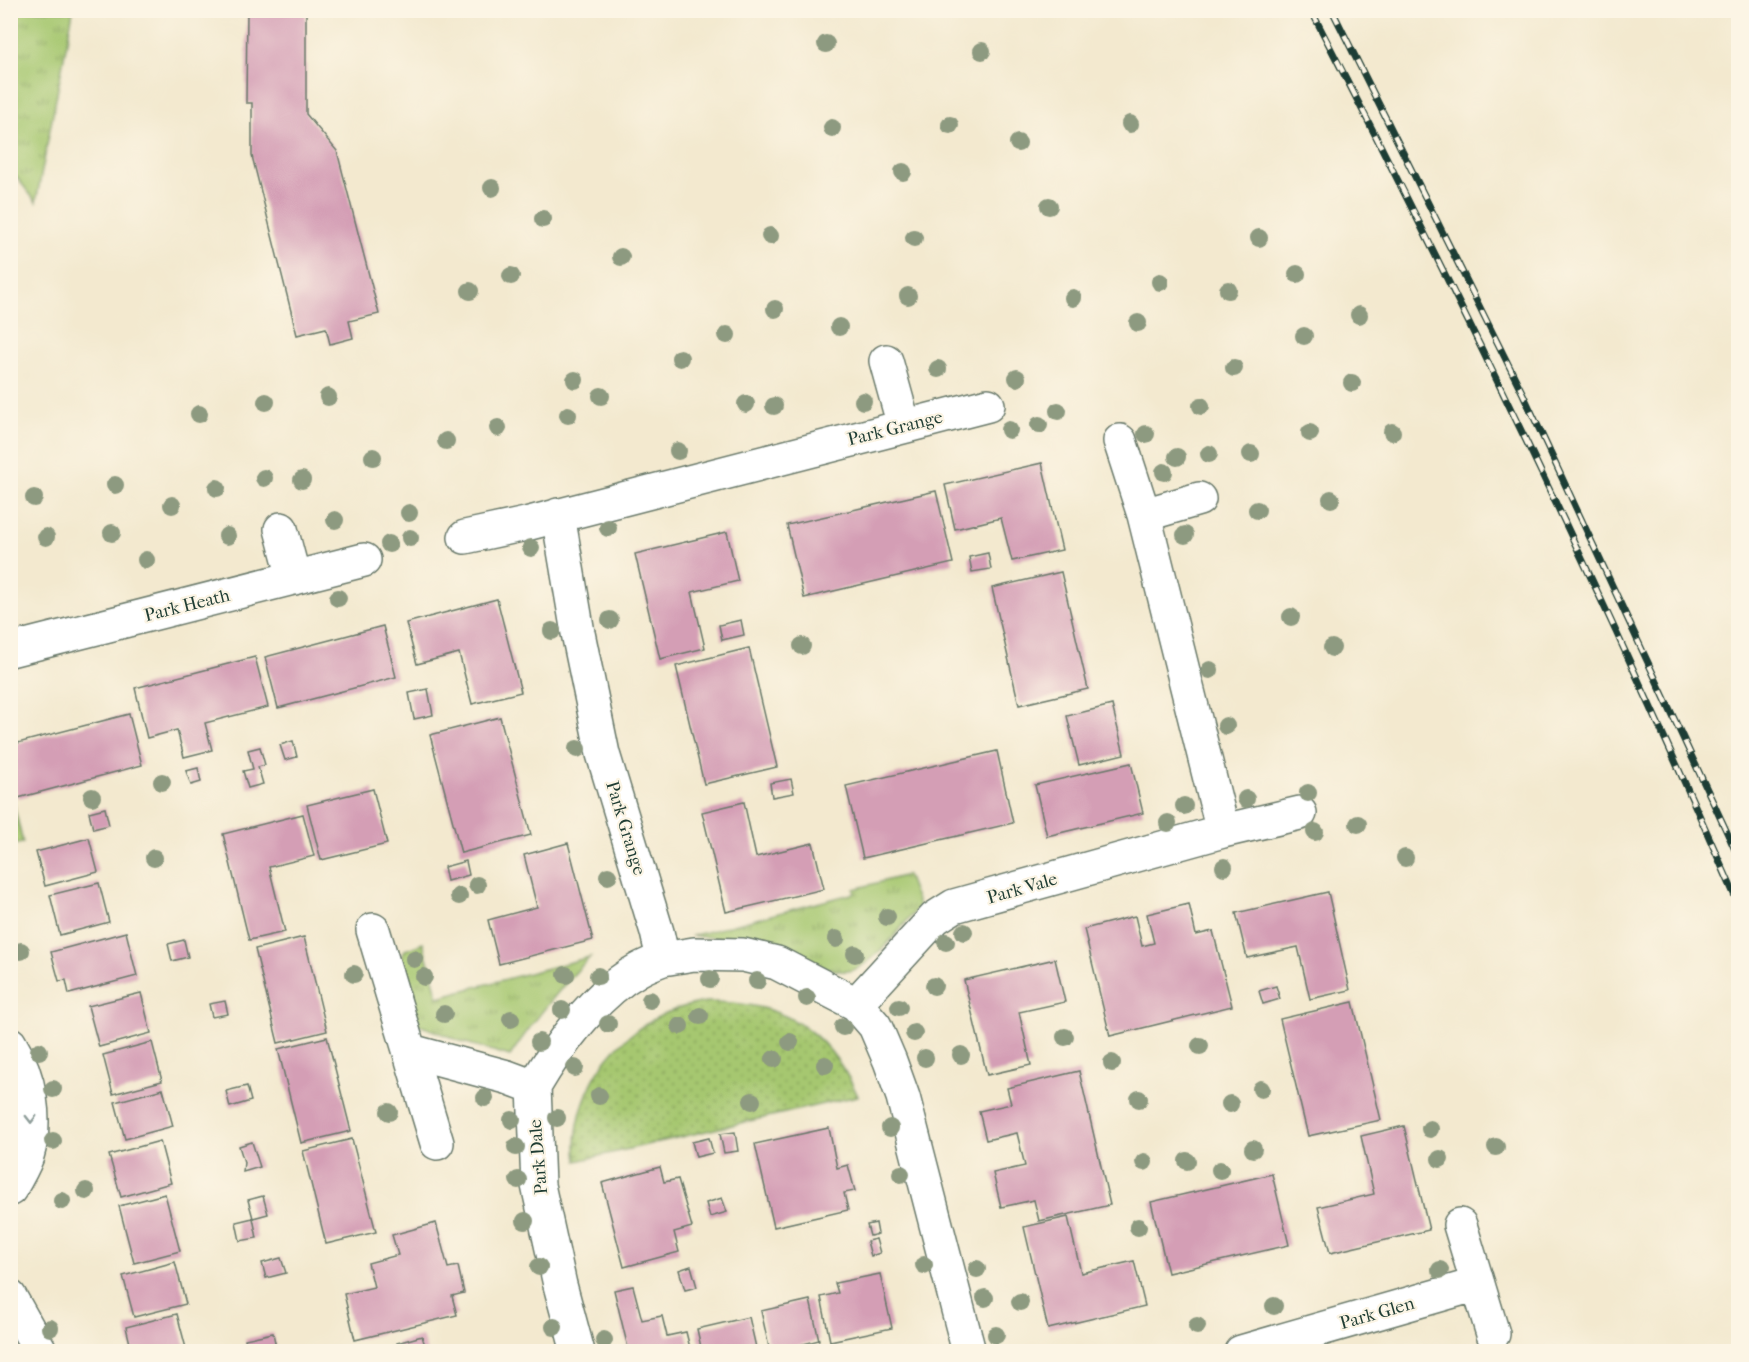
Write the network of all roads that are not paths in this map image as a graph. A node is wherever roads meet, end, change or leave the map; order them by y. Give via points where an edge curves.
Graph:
1 (886, 361) dead end
2 (988, 405) dead end
3 (904, 426) junction
4 (1120, 441) dead end
5 (1199, 499) dead end
6 (558, 515) junction
7 (1144, 515) junction
8 (281, 529) dead end
9 (465, 537) dead end
10 (364, 560) dead end
11 (294, 578) junction
12 (10, 650) edge
13 (1300, 813) dead end
14 (1223, 831) junction
15 (373, 930) dead end
16 (663, 959) junction
17 (856, 1004) junction
18 (10, 1044) edge
19 (410, 1051) junction
20 (534, 1087) junction
21 (437, 1143) dead end
22 (10, 1189) edge
23 (1461, 1225) dead end
24 (1478, 1284) junction
25 (10, 1297) edge
26 (1492, 1334) dead end
27 (41, 1352) edge
28 (578, 1352) edge
29 (969, 1352) edge
30 (1241, 1352) edge

1 - 3 street
2 - 3 street, Park Grange
3 - 6 street, Park Grange
4 - 7 street
5 - 7 street
6 - 9 street, Park Grange
6 - 16 street, Park Grange via 603,754
7 - 14 street
8 - 11 street
10 - 11 street, Park Heath
11 - 12 street, Park Heath
13 - 14 street, Park Vale
14 - 17 street, Park Vale via 954,906 935,918
15 - 19 street
16 - 17 street via 694,954 743,956 777,963
16 - 20 street via 637,970 598,1002 556,1049
17 - 29 street via 875,1026 903,1097
18 -> 22 street via 30,1094 32,1119 27,1156
19 - 20 street
19 - 21 street
20 - 28 street, Park Dale via 538,1185
23 - 24 street
24 - 26 street
24 - 30 street, Park Glen
25 - 27 street

